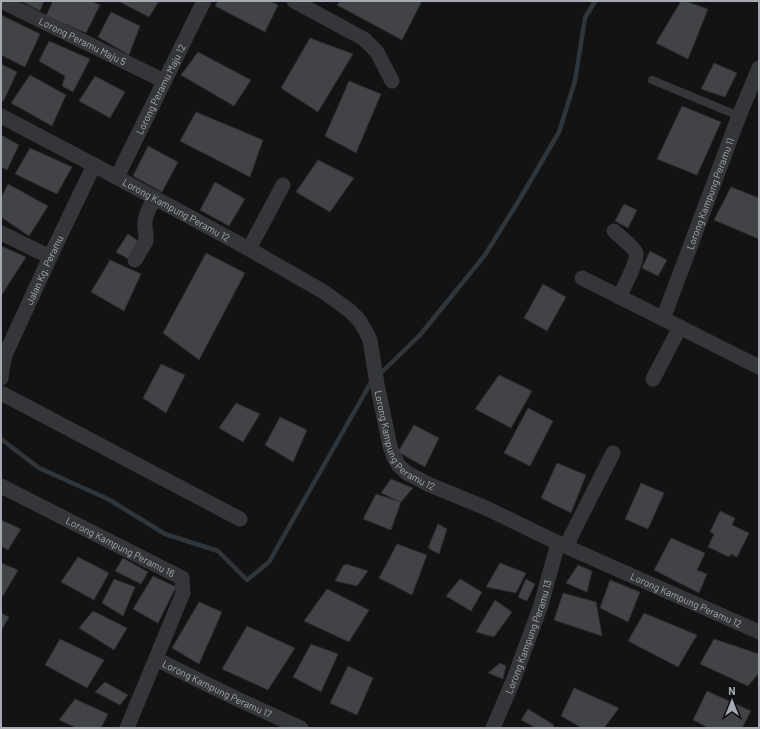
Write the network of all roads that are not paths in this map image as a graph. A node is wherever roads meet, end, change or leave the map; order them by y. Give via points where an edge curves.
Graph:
1 (1, 1) edge
2 (204, 1) edge
3 (294, 1) edge
4 (759, 68) edge
5 (652, 80) dead end
6 (164, 81) junction
7 (392, 81) dead end
8 (1, 116) edge
9 (740, 116) junction
10 (94, 165) junction
11 (117, 177) junction
12 (283, 185) dead end
13 (155, 198) junction
14 (614, 231) dead end
15 (1, 233) edge
16 (249, 249) junction
17 (50, 257) junction
18 (135, 260) dead end
19 (582, 278) dead end
20 (619, 297) junction
21 (663, 319) junction
22 (680, 328) junction
23 (3, 354) edge
24 (759, 367) edge
25 (1, 378) edge
26 (653, 379) dead end
27 (1, 393) edge
28 (614, 453) dead end
29 (1, 486) edge
30 (240, 519) dead end
31 (562, 545) junction
32 (759, 632) edge
33 (156, 659) junction
34 (127, 728) edge
35 (301, 728) edge
36 (493, 728) edge

1 - 6 street, Lorong Peramu Maju 5
2 - 6 street, Lorong Peramu Maju 12
3 - 7 street via 364,39 377,52
4 - 9 street, Lorong Kampung Peramu 11
5 - 9 lane
6 - 11 street, Lorong Peramu Maju 12
8 - 10 street, Lorong Kampung Peramu 12
9 - 21 street, Lorong Kampung Peramu 11
10 - 11 street, Lorong Kampung Peramu 12
10 - 17 street, Jalan Kg. Peramu
11 - 13 street, Lorong Kampung Peramu 12
12 - 16 street
13 - 16 street, Lorong Kampung Peramu 12
13 - 18 street via 145,217 147,238
14 - 20 street via 636,254 635,262
15 - 17 street
16 - 31 street, Lorong Kampung Peramu 12 via 324,292 350,311 366,330 390,446 399,466 430,485 486,508
17 - 23 street, Jalan Kg. Peramu
19 - 20 street
20 - 21 street
21 - 22 street
22 - 24 street
22 - 26 street
23 - 25 street, Jalan Kg. Peramu
27 - 30 street
28 - 31 street, Lorong Kampung Peramu 13
29 - 33 street, Lorong Kampung Peramu 16 via 182,578 183,593
31 - 32 street, Lorong Kampung Peramu 12
31 - 36 street, Lorong Kampung Peramu 13 via 542,605
33 - 34 street, Lorong Kampung Peramu 16
33 - 35 street, Lorong Kampung Peramu 17

